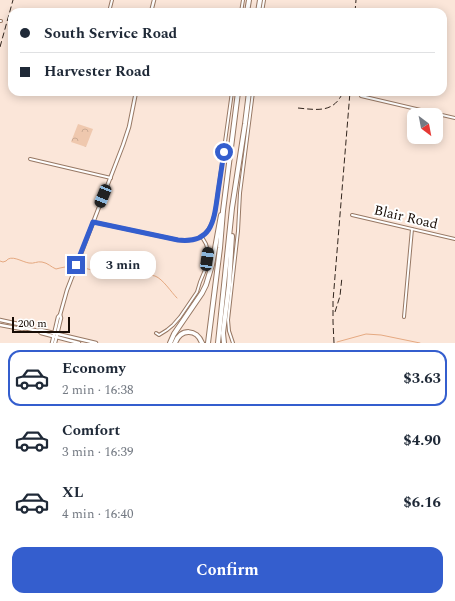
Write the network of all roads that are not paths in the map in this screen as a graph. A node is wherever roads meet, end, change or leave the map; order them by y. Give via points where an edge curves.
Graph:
1 (135, 96) edge
2 (231, 96) edge
3 (238, 96) edge
4 (248, 96) edge
5 (252, 96) edge
6 (361, 96) dead end
7 (455, 118) edge
8 (30, 159) dead end
9 (111, 178) junction
10 (232, 208) junction
11 (223, 212) junction
12 (352, 215) dead end
13 (93, 222) junction
14 (412, 229) junction
15 (202, 236) junction
16 (455, 239) edge
17 (404, 317) dead end
18 (0, 320) edge
19 (0, 324) edge
20 (24, 328) junction
21 (156, 333) dead end
22 (55, 335) junction
23 (54, 343) edge
24 (79, 343) edge
25 (96, 343) edge
26 (170, 343) edge
27 (175, 343) edge
28 (202, 343) edge
29 (208, 343) edge
30 (218, 343) edge
31 (224, 343) edge
32 (233, 343) edge

1 - 9 main road via 129,128
2 - 15 street via 215,213 211,227
3 - 11 highway
4 - 10 highway
5 - 32 street via 228,320
6 - 7 street
8 - 9 street
9 - 13 main road
10 - 30 highway
10 - 31 highway via 234,215 222,333
11 - 26 highway via 206,285
11 - 29 highway
12 - 14 street, Blair Road
13 - 15 street via 178,240 188,241
13 - 22 main road via 66,290
14 - 16 street, Blair Road
14 - 17 street
15 - 21 street via 208,251 205,270 197,292 173,325 159,335
18 - 20 main road
19 - 20 main road
20 - 22 main road
22 - 23 main road
22 - 24 main road
22 - 25 main road
27 - 28 highway via 181,334 187,332 197,335

